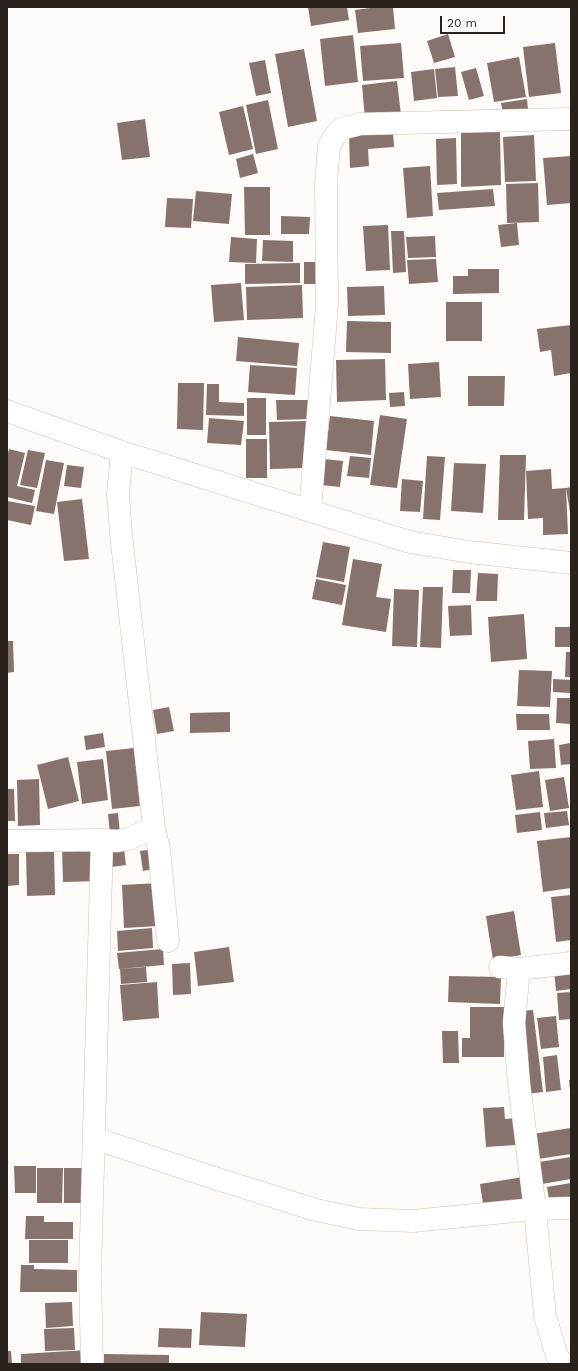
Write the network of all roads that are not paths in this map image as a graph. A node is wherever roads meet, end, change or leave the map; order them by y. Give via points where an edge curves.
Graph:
1 (571, 119) edge
2 (7, 411) edge
3 (122, 452) junction
4 (310, 511) junction
5 (571, 563) edge
6 (154, 828) junction
7 (102, 840) junction
8 (7, 841) edge
9 (168, 941) dead end
10 (571, 963) edge
11 (94, 1138) junction
12 (571, 1208) edge
13 (535, 1209) junction
14 (92, 1364) edge
15 (563, 1364) edge

1 - 4 street via 360,124 341,129 334,136 329,146 326,184 327,305
2 - 3 street
3 - 4 street
3 - 6 street via 118,494 120,534
4 - 5 street via 410,542 469,552
6 - 7 street via 128,839
6 - 9 street via 159,849
7 - 8 street
7 - 11 street
10 - 13 street via 509,968 519,1084
11 - 13 street via 316,1210 359,1219 413,1221
11 - 14 street via 90,1274
12 - 13 street
13 - 15 street via 545,1316 557,1356

